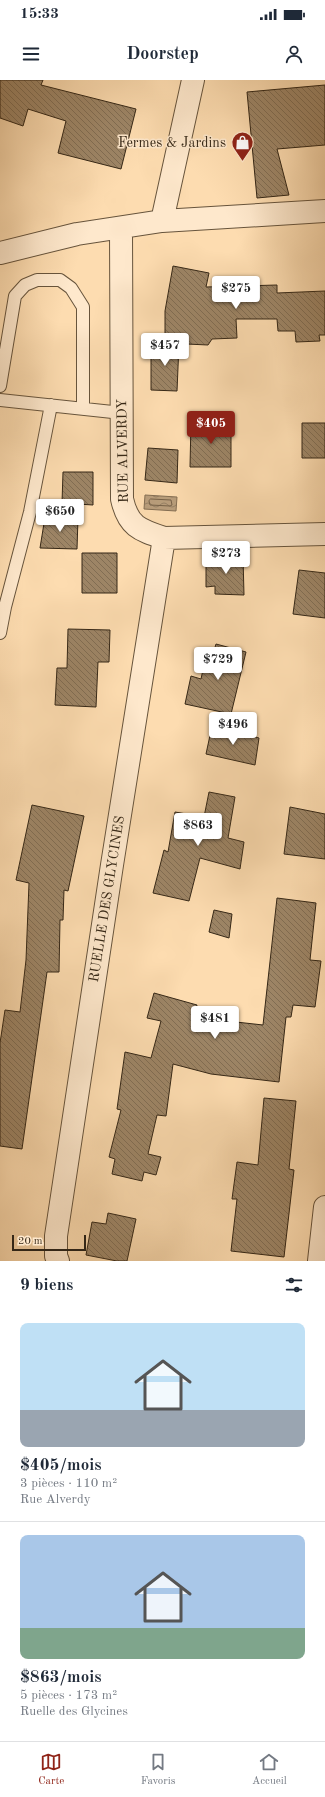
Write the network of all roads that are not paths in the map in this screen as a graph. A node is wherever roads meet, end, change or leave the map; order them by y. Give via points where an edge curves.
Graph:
1 (194, 80) edge
2 (325, 211) edge
3 (162, 221) junction
4 (121, 228) junction
5 (0, 253) edge
6 (0, 386) edge
7 (0, 400) edge
8 (51, 405) junction
9 (83, 409) junction
10 (122, 413) junction
11 (325, 534) edge
12 (164, 538) junction
13 (0, 633) edge
14 (325, 1207) edge
15 (58, 1261) edge
16 (319, 1261) edge

1 - 3 street
2 - 3 street
3 - 4 street
4 - 5 street via 77,234
4 - 10 street, RUE ALVERDY
6 - 9 lane via 15,296 25,285 37,280 60,280 71,288 83,307
7 - 8 lane
8 - 9 lane
8 - 13 lane via 30,512
9 - 10 lane
10 - 12 street, RUE ALVERDY via 122,499 125,512 132,523 143,531
11 - 12 street, RUE ALVERDY
12 - 15 street, RUELLE DES GLYCINES via 56,1236
14 - 16 street

